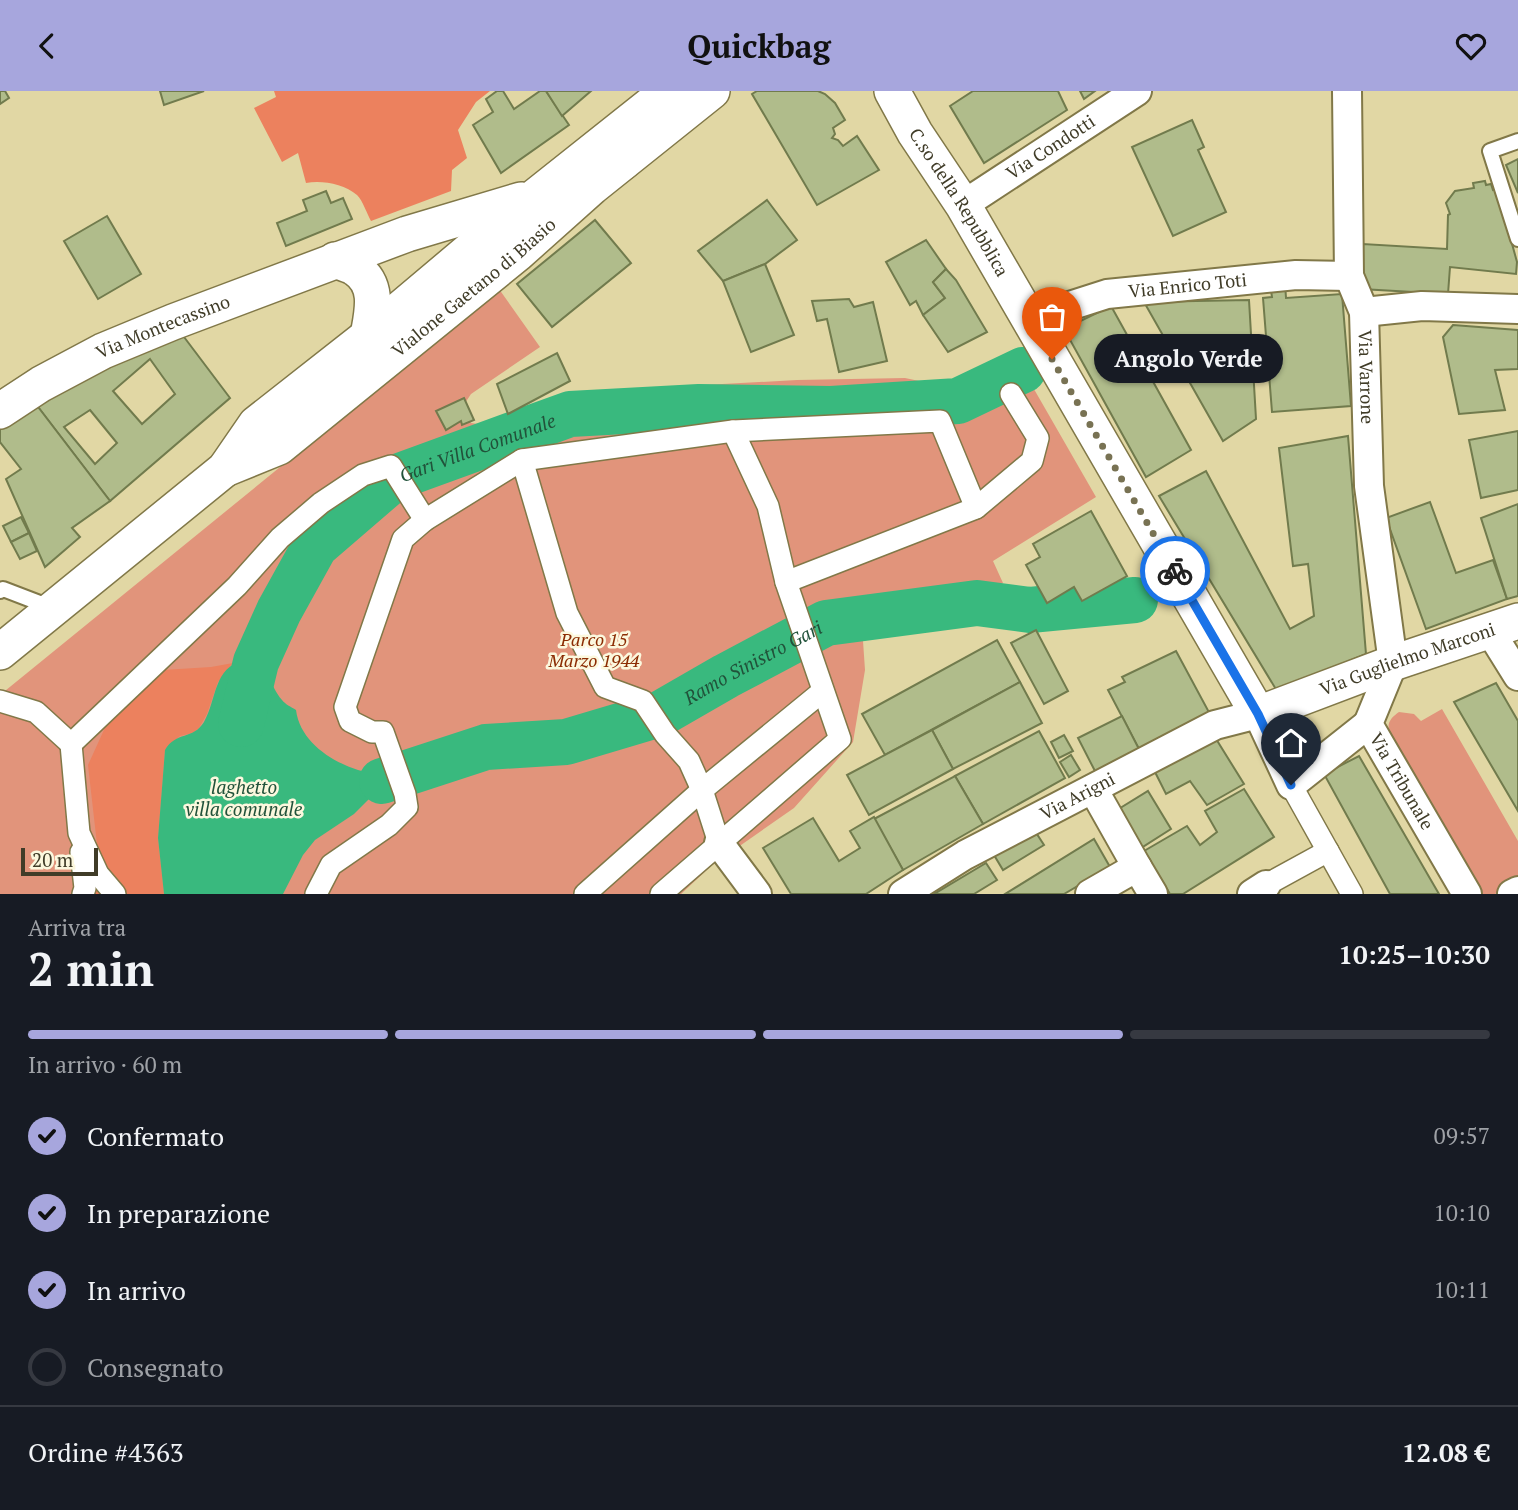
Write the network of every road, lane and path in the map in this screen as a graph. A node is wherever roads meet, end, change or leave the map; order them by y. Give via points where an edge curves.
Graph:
1 (668, 91) edge
2 (712, 91) edge
3 (876, 91) edge
4 (892, 91) edge
5 (1137, 91) edge
6 (1347, 91) edge
7 (915, 133) junction
8 (1518, 141) edge
9 (623, 162) junction
10 (537, 196) junction
11 (963, 205) junction
12 (497, 216) junction
13 (1518, 239) edge
14 (517, 254) junction
15 (335, 260) junction
16 (1349, 276) junction
17 (1518, 309) edge
18 (1364, 312) junction
19 (1029, 319) junction
20 (368, 336) junction
21 (1011, 394) dead end
22 (0, 411) edge
23 (733, 431) junction
24 (522, 460) junction
25 (225, 468) junction
26 (976, 508) junction
27 (425, 520) junction
28 (786, 583) junction
29 (0, 591) edge
30 (54, 609) junction
31 (1504, 626) edge
32 (0, 652) edge
33 (1393, 663) junction
34 (1518, 676) edge
35 (823, 691) junction
36 (0, 701) edge
37 (1258, 714) junction
38 (1368, 724) junction
39 (71, 744) junction
40 (1291, 785) junction
41 (1093, 789) junction
42 (702, 790) junction
43 (79, 833) junction
44 (719, 843) junction
45 (1328, 851) junction
46 (1137, 867) junction
47 (1259, 890) edge
48 (1518, 891) edge
49 (83, 894) edge
50 (115, 894) edge
51 (316, 894) edge
52 (585, 894) edge
53 (661, 894) edge
54 (757, 894) edge
55 (903, 894) edge
56 (1090, 894) edge
57 (1153, 894) edge
58 (1352, 894) edge
59 (1466, 894) edge
60 (1512, 894) edge

1 - 10 street, Vialone Gaetano di Biasio
2 - 9 street, Vialone Gaetano di Biasio
3 - 7 street
4 - 7 street, C.so della Repubblica
5 - 11 street, Via Condotti
6 - 16 street, Via Varrone
7 - 11 street, C.so della Repubblica
8 - 13 lane via 1490,151
9 - 10 street, Via Montecassino
9 - 14 street, Vialone Gaetano di Biasio
10 - 12 street, Via Montecassino
11 - 19 street, C.so della Repubblica
12 - 14 street
12 - 15 street, Via Montecassino via 407,235
12 - 20 street, Vialone Gaetano di Biasio
14 - 25 street, Vialone Gaetano di Biasio via 279,447
15 - 20 street via 356,269 370,287 374,298
15 - 22 street, Via Montecassino via 103,351
16 - 18 street, Via Varrone
16 - 19 street, Via Enrico Toti via 1296,275 1107,294
17 - 18 street via 1422,306
18 - 33 street, Via Varrone via 1368,486
19 - 37 street, C.so della Repubblica
20 - 25 street, Vialone Gaetano di Biasio via 256,424
21 - 26 street via 1038,438 1032,461
23 - 24 street
23 - 26 street via 940,421
23 - 28 street via 768,506
24 - 27 street
24 - 42 street via 567,613 605,687 643,701 689,761
25 - 30 street, Vialone Gaetano di Biasio
26 - 28 street
27 - 39 street via 391,465 363,475 280,538 237,586
27 - 51 street via 403,539 345,707 350,721 383,732 407,807 331,865
28 - 35 street
29 - 30 lane
30 - 32 street, Vialone Gaetano di Biasio
31 - 33 street, Via Guglielmo Marconi
31 - 34 street
33 - 37 street, Via Guglielmo Marconi
33 - 38 street, Via Tribunale
35 - 42 street
35 - 44 street via 840,739
36 - 39 street via 36,712
37 - 40 street
37 - 41 street, Via Arigni via 1215,725
38 - 40 street
38 - 59 street, Via Tribunale
39 - 43 street
40 - 45 street
41 - 46 street
41 - 55 street, Via Arigni via 965,855
42 - 44 street
42 - 52 street
43 - 49 street
43 - 50 street via 97,874
44 - 53 street
44 - 54 street
45 - 47 street
45 - 58 street
46 - 56 street
46 - 57 street
48 - 60 street

